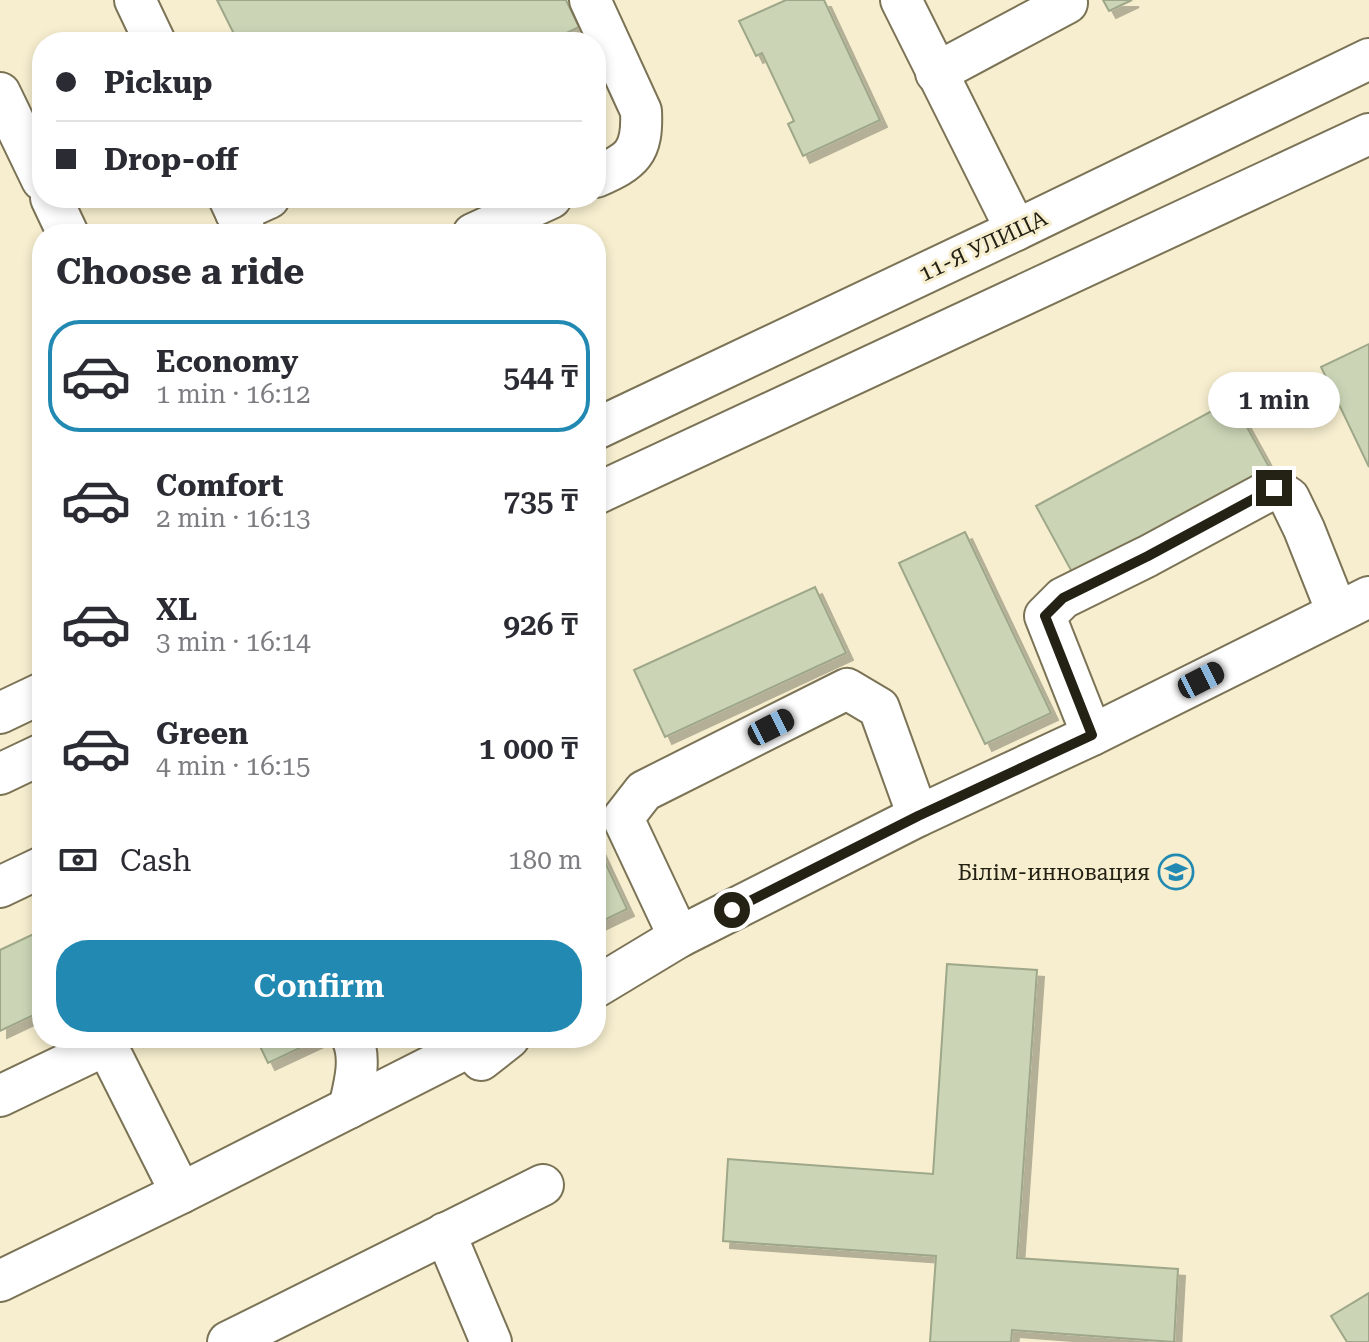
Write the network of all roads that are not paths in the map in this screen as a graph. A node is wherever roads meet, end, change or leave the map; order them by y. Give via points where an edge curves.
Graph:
1 (135, 0) edge
2 (590, 0) edge
3 (901, 0) edge
4 (1066, 0) edge
5 (150, 32) edge
6 (599, 32) edge
7 (606, 51) edge
8 (1369, 59) edge
9 (936, 73) junction
10 (1, 97) edge
11 (1369, 134) edge
12 (32, 160) edge
13 (606, 173) edge
14 (529, 208) edge
15 (495, 224) edge
16 (1016, 230) junction
17 (606, 424) edge
18 (606, 489) edge
19 (1353, 604) edge
20 (32, 698) edge
21 (0, 713) edge
22 (1092, 735) junction
23 (32, 759) edge
24 (0, 774) edge
25 (918, 816) junction
26 (32, 872) edge
27 (0, 887) edge
28 (679, 937) junction
29 (606, 981) edge
30 (357, 1048) edge
31 (488, 1048) edge
32 (0, 1096) edge
33 (349, 1108) junction
34 (543, 1185) dead end
35 (181, 1193) junction
36 (445, 1233) junction
37 (0, 1281) edge
38 (252, 1337) edge
39 (491, 1342) edge

1 - 5 street
2 - 6 street
3 - 9 street
4 - 9 street
7 - 13 street via 641,111 642,129 638,149 625,164
8 - 16 street, 11-Я УЛИЦА
9 - 16 street
10 - 12 street
11 - 18 street
14 - 15 street
16 - 17 street, 11-Я УЛИЦА
19 - 22 street
19 - 22 street via 1289,498 1274,488 1063,598 1045,616
20 - 21 street
22 - 25 street
23 - 24 street
25 - 28 street
25 - 28 street via 879,708 847,689 644,791 623,818
26 - 27 street
28 - 29 street
30 - 33 street
31 - 33 street
32 - 35 street via 100,1048 113,1058
33 - 35 street
34 - 36 street
35 - 37 street
36 - 38 street
36 - 39 street

